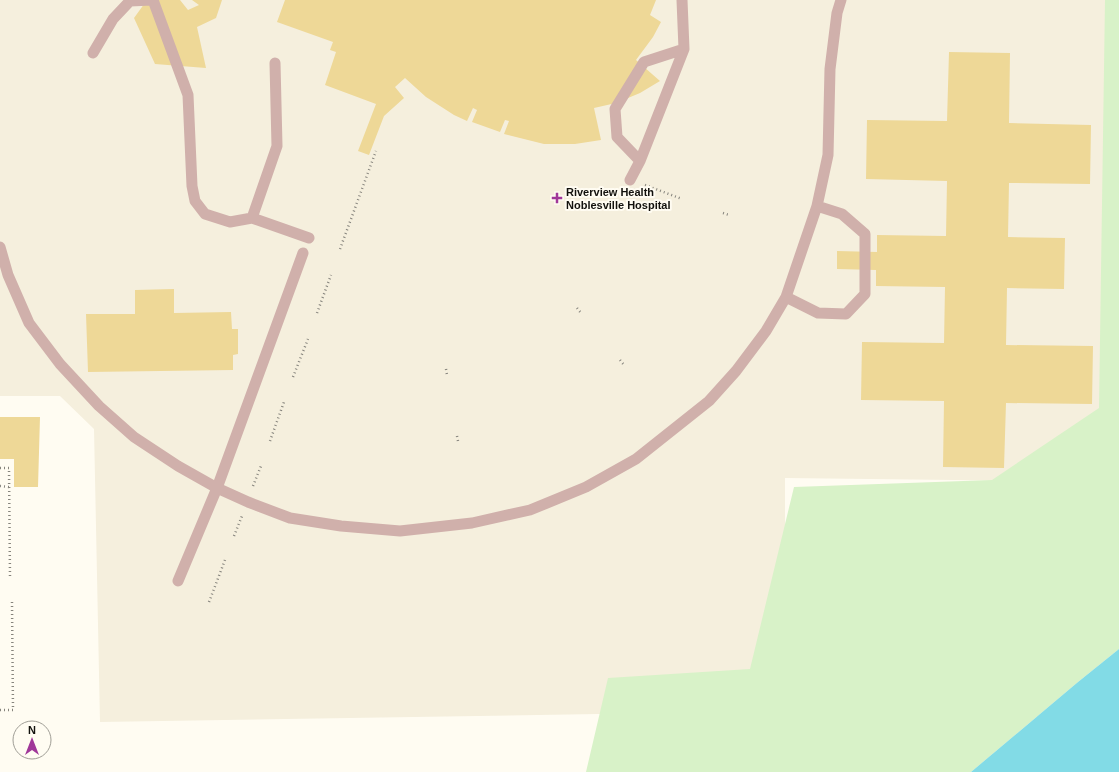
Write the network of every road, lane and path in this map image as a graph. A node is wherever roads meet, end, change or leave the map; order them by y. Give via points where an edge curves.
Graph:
1 (153, 0) edge
2 (682, 0) edge
3 (841, 0) edge
4 (684, 49) junction
5 (93, 53) dead end
6 (275, 63) dead end
7 (376, 150) dead end
8 (640, 162) junction
9 (630, 180) dead end
10 (644, 185) dead end
11 (682, 199) dead end
12 (817, 206) junction
13 (723, 213) dead end
14 (728, 215) dead end
15 (252, 218) junction
16 (309, 238) dead end
17 (0, 247) edge
18 (340, 250) dead end
19 (303, 253) dead end
20 (331, 275) dead end
21 (786, 297) junction
22 (577, 308) dead end
23 (317, 313) dead end
24 (581, 313) dead end
25 (308, 339) dead end
26 (620, 360) dead end
27 (624, 365) dead end
28 (446, 369) dead end
29 (447, 375) dead end
30 (294, 377) dead end
31 (284, 402) dead end
32 (457, 436) dead end
33 (270, 441) dead end
34 (458, 441) dead end
35 (261, 466) dead end
36 (0, 468) edge
37 (0, 486) edge
38 (9, 487) junction
39 (217, 488) junction
40 (252, 489) dead end
41 (244, 513) dead end
42 (234, 536) dead end
43 (225, 560) dead end
44 (10, 578) dead end
45 (178, 581) dead end
46 (12, 602) dead end
47 (209, 602) dead end
48 (0, 710) edge

1 - 5 lane via 130,1 113,19
1 - 15 lane via 188,95 192,186 195,201 205,214 230,222
2 - 4 lane
3 - 12 lane via 830,69 828,156
4 - 8 lane
4 - 8 lane via 644,62 615,109 617,137
6 - 15 lane via 277,146
7 - 18 path
8 - 9 lane
10 - 11 path
12 - 21 lane
12 - 21 lane via 842,214 865,234 865,294 846,314 818,313
13 - 14 path
15 - 16 lane
17 - 39 lane via 8,275 29,323 60,364 99,406 134,437
19 - 39 lane
20 - 23 path
21 - 39 lane via 758,342 709,401 636,459 586,487 530,510 472,523 400,531 290,518
22 - 24 path
25 - 30 path
26 - 27 path
28 - 29 path
31 - 33 path
32 - 34 path
35 - 40 path
36 - 38 path via 9,468
37 - 38 path
38 - 44 path
39 - 45 lane
41 - 42 path
43 - 47 path
46 - 48 path via 13,710

